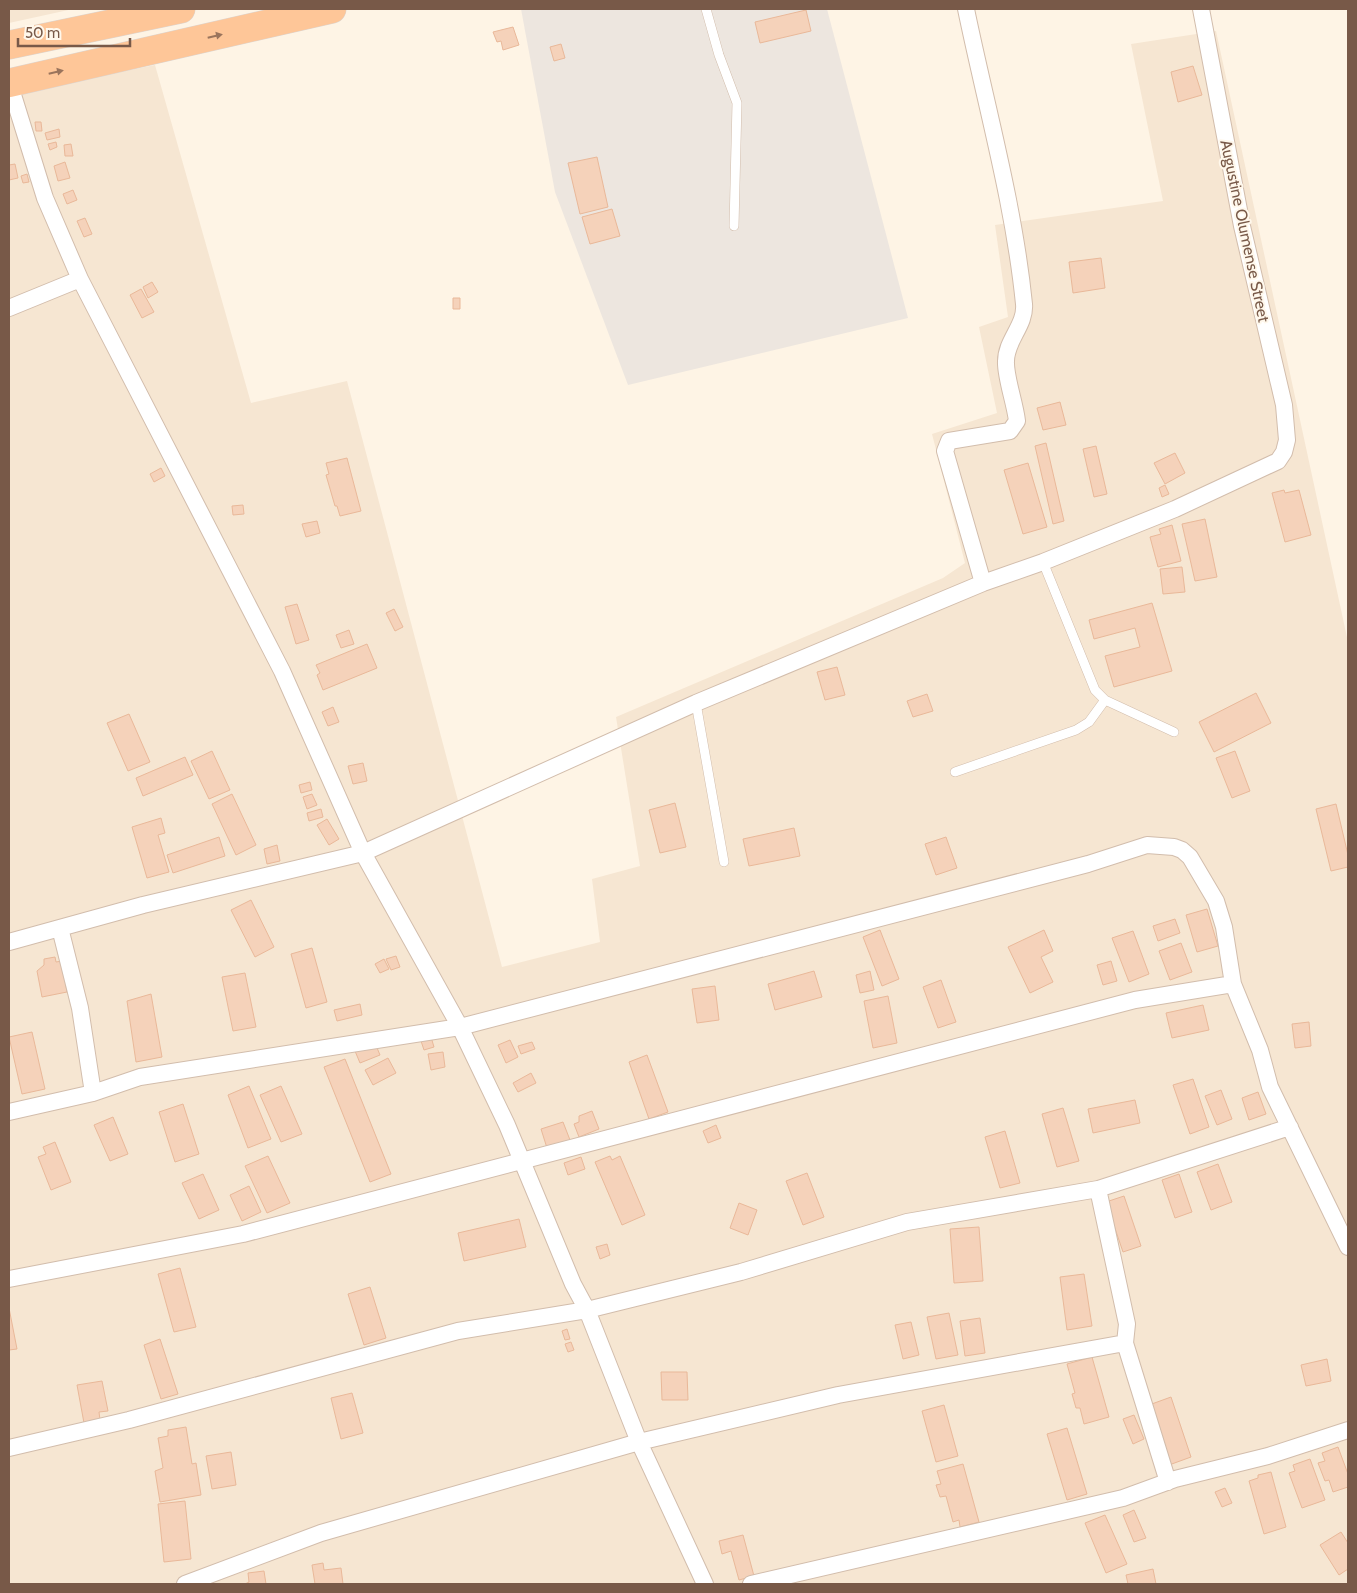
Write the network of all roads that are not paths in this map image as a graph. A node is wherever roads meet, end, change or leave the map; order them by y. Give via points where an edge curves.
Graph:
1 (179, 9) edge
2 (332, 9) edge
3 (706, 9) edge
4 (966, 9) edge
5 (1201, 9) edge
6 (9, 44) edge
7 (9, 83) edge
8 (734, 226) dead end
9 (80, 279) junction
10 (9, 308) edge
11 (1043, 562) junction
12 (983, 583) junction
13 (1105, 700) junction
14 (696, 703) junction
15 (1174, 732) dead end
16 (955, 772) dead end
17 (363, 853) junction
18 (724, 862) dead end
19 (60, 928) junction
20 (9, 942) edge
21 (1233, 984) junction
22 (460, 1027) junction
23 (93, 1093) junction
24 (9, 1112) edge
25 (1290, 1127) junction
26 (522, 1161) junction
27 (1098, 1189) junction
28 (1348, 1247) edge
29 (9, 1279) edge
30 (587, 1310) junction
31 (1125, 1343) junction
32 (1348, 1430) edge
33 (639, 1442) junction
34 (9, 1448) edge
35 (1168, 1482) junction
36 (184, 1584) edge
37 (705, 1584) edge
38 (751, 1584) edge

1 - 6 highway
7 -> 2 highway
3 - 8 lane via 737,103
4 - 12 street via 1016,240 1025,307 1006,361 1017,421 1010,432 949,441 945,451
5 - 11 street, Augustine Olumense Street via 1242,226 1284,405 1287,440 1284,452 1278,461 1234,483
7 - 9 street via 46,198
9 - 10 street
9 - 17 street via 282,672
11 - 12 street
11 - 13 lane via 1095,690
12 - 14 street
13 - 15 lane
13 - 16 lane via 1089,722 1076,730
14 - 17 street
14 - 18 lane
17 - 19 street
17 - 22 street
19 - 20 street
19 - 23 street via 80,1008
21 - 22 street via 1224,927 1216,901 1190,857 1174,847 1147,845 1088,864
21 - 25 street via 1260,1050 1270,1087
21 - 26 street via 1135,1000
22 - 23 street via 140,1078
22 - 26 street
23 - 24 street
25 - 27 street
25 - 28 street
26 - 29 street via 243,1234
26 - 30 street
27 - 30 street via 907,1222 741,1272
27 - 31 street via 1127,1324
30 - 33 street
30 - 34 street via 458,1331 129,1420
31 - 33 street via 838,1396
31 - 35 street
32 - 35 street via 1268,1456
33 - 36 street via 321,1533
33 - 37 street
35 - 38 street via 1123,1498

